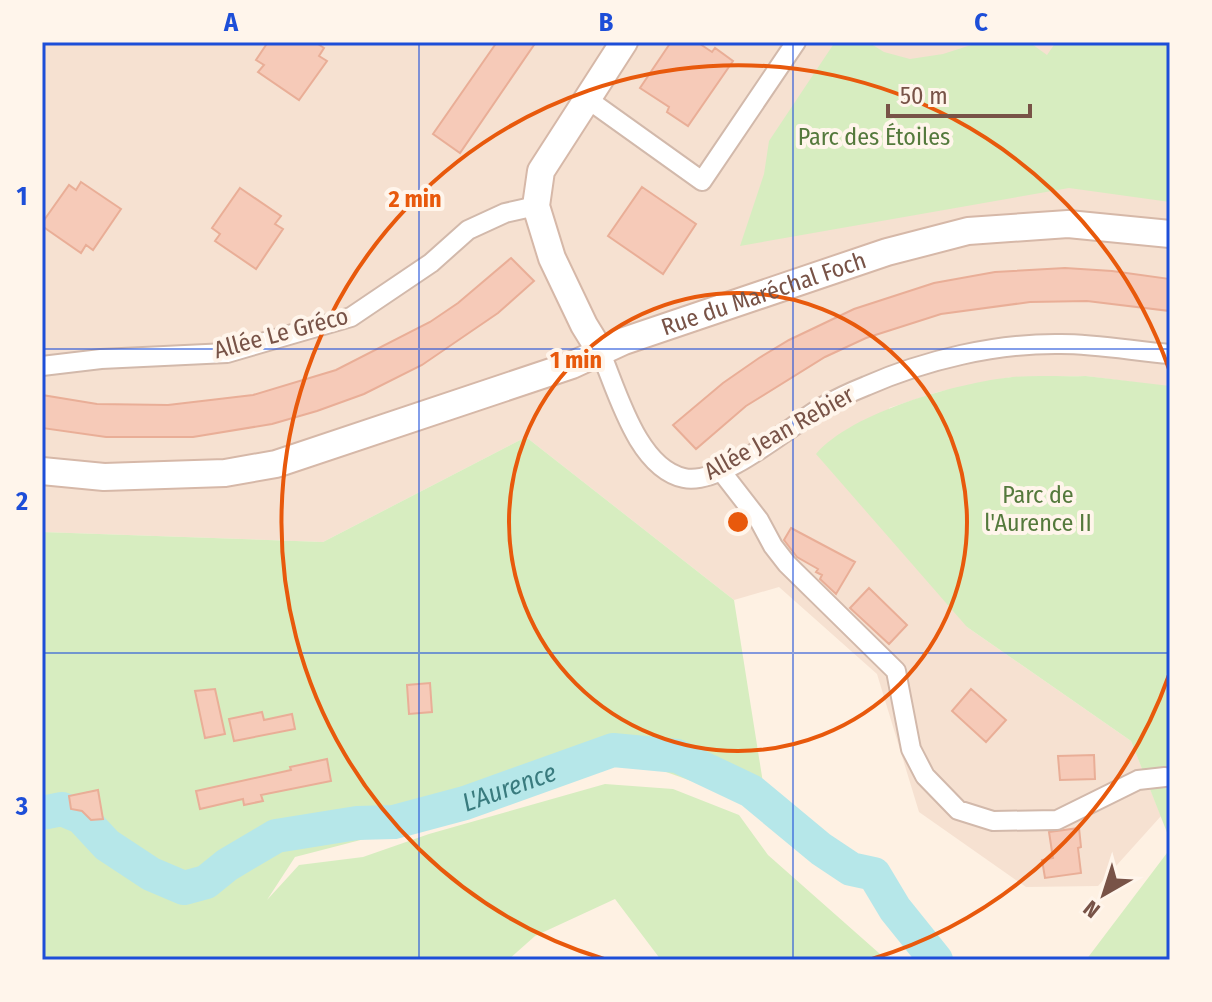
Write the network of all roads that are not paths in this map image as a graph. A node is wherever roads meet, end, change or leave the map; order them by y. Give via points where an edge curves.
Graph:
1 (624, 42) edge
2 (796, 42) edge
3 (586, 98) junction
4 (536, 206) junction
5 (1170, 234) edge
6 (600, 351) junction
7 (1170, 354) edge
8 (42, 366) edge
9 (42, 471) edge
10 (721, 471) junction
11 (1165, 777) dead end

1 - 3 street
2 - 3 street via 702,181
3 - 4 street via 541,171
4 - 6 street via 552,258
4 - 8 street, Allée Le Gréco via 468,230 431,263 351,317 227,353
5 - 6 street, Rue du Maréchal Foch via 1068,224 968,231 887,252
6 - 9 street, Rue du Maréchal Foch via 276,464 210,473 104,477
6 - 10 street, Allée Jean Rebier via 630,423 653,461 681,477 697,479
7 - 10 street, Allée Jean Rebier via 1062,344 964,353 867,385 823,406
10 - 11 street via 787,564 896,671 911,749 925,776 958,810 993,821 1057,820 1138,780

